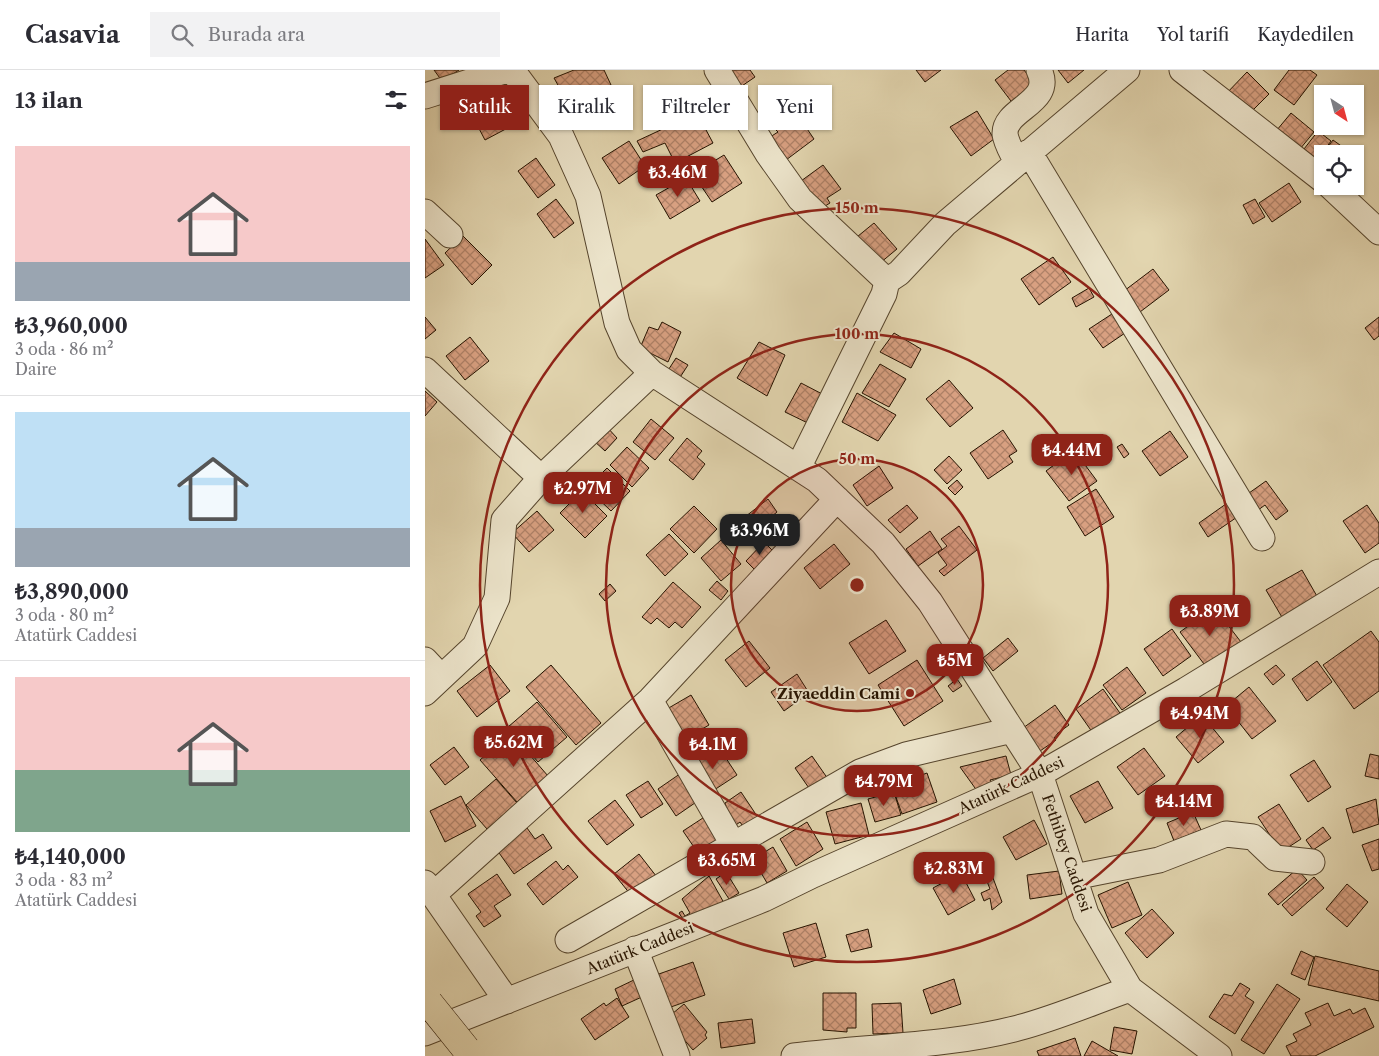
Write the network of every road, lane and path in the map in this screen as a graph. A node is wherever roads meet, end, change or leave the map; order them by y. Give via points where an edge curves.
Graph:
1 (507, 70) edge
2 (512, 70) edge
3 (717, 70) edge
4 (1039, 70) edge
5 (1127, 70) edge
6 (1182, 70) edge
7 (425, 96) edge
8 (1023, 158) junction
9 (1314, 173) edge
10 (1340, 195) edge
11 (425, 212) edge
12 (1379, 232) edge
13 (450, 234) dead end
14 (887, 281) junction
15 (425, 370) edge
16 (652, 373) junction
17 (798, 468) junction
18 (541, 478) junction
19 (837, 499) junction
20 (1262, 538) dead end
21 (1379, 572) edge
22 (430, 676) edge
23 (650, 700) junction
24 (1012, 730) junction
25 (1040, 774) junction
26 (734, 846) junction
27 (1312, 862) dead end
28 (1074, 877) junction
29 (429, 889) edge
30 (568, 940) dead end
31 (635, 949) junction
32 (1130, 989) junction
33 (507, 1001) junction
34 (429, 1003) dead end
35 (425, 1033) edge
36 (466, 1049) dead end
37 (919, 1051) edge
38 (677, 1056) edge
39 (794, 1056) edge
40 (1219, 1056) edge

1 - 7 street
2 - 16 street, Fethibey Caddesi via 561,136 588,196 617,323 629,350
3 - 14 street via 768,154 800,199
4 - 8 street via 1042,85 1038,94 1006,129 1006,138
5 - 8 street
6 - 9 street
8 - 14 street via 945,224 899,273
8 - 20 street
10 - 12 street
11 - 13 street
14 - 17 street via 884,294
15 - 18 street
16 - 17 street, Fethibey Caddesi
16 - 18 street
17 - 19 street, Fethibey Caddesi
18 - 22 street via 504,520 497,598 475,646
19 - 23 street
19 - 24 street, Fethibey Caddesi via 883,543 930,602
21 - 25 street, Atatürk Caddesi via 1186,690
23 - 26 street
23 - 29 street
24 - 25 street, Fethibey Caddesi
24 - 26 street via 906,755 860,772
25 - 28 street, Fethibey Caddesi
25 - 31 street, Atatürk Caddesi via 764,899
26 - 30 street
27 - 28 street via 1275,858 1253,837 1226,834 1159,860
28 - 32 street, Fethibey Caddesi via 1086,914
29 - 33 street
31 - 33 street, Atatürk Caddesi
31 - 38 street
32 - 37 street via 1018,1028
32 - 40 street, Fethibey Caddesi
33 - 35 street, Atatürk Caddesi
34 - 36 highway, bridge
37 - 39 street via 846,1049

